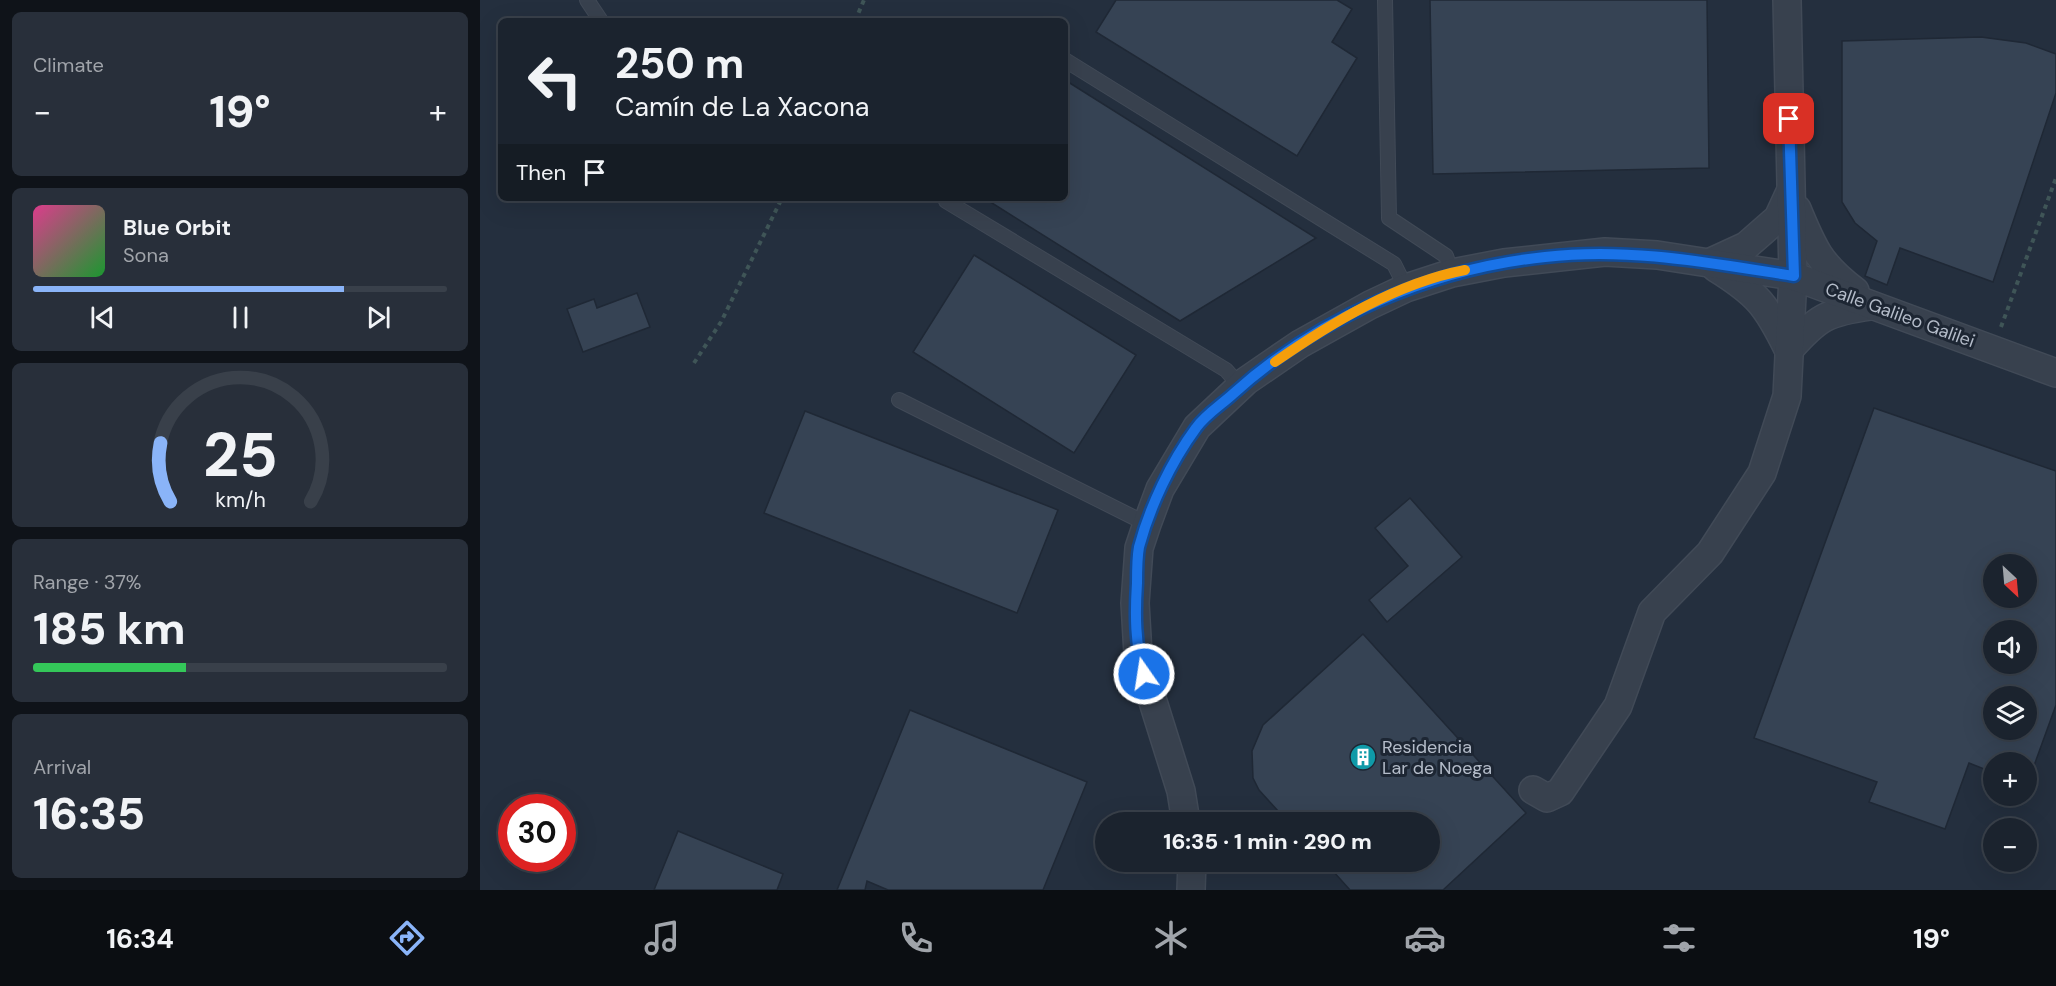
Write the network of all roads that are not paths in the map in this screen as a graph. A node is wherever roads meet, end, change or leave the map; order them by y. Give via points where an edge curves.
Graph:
1 (587, 0) edge
2 (1386, 0) edge
3 (1788, 0) edge
4 (600, 18) edge
5 (1068, 62) edge
6 (1790, 191) junction
7 (946, 201) dead end
8 (1709, 263) junction
9 (1452, 273) junction
10 (1794, 276) junction
11 (1406, 288) junction
12 (1875, 306) junction
13 (1789, 350) junction
14 (2056, 373) edge
15 (1241, 387) junction
16 (899, 400) dead end
17 (1147, 524) junction
18 (1533, 790) dead end
19 (1184, 812) edge
20 (1192, 872) edge
21 (1191, 890) edge

1 - 4 lane
2 - 9 lane via 1389,218 1446,256
3 - 6 street
5 - 11 lane via 1394,264
6 - 8 street via 1778,218 1746,246
6 - 10 street
6 - 12 street via 1813,248 1831,273
7 - 15 lane via 1226,370
8 - 9 street, Calle Galileo Galilei via 1605,252 1543,257
8 - 10 street, Calle Galileo Galilei
8 - 13 street via 1744,285 1770,312
9 - 11 street, Calle Galileo Galilei
10 - 12 street, Calle Galileo Galilei
10 - 13 street
11 - 15 street, Calle Galileo Galilei via 1300,344
12 - 13 street via 1835,311 1810,327
12 - 14 street, Calle Galileo Galilei
13 - 18 street via 1787,396 1762,473 1710,553 1652,612 1618,706 1560,792 1547,798
15 - 17 street, Calle Galileo Galilei via 1197,427 1160,489
16 - 17 lane
17 - 19 street, Calle Galileo Galilei via 1137,570 1138,654
20 - 21 street

